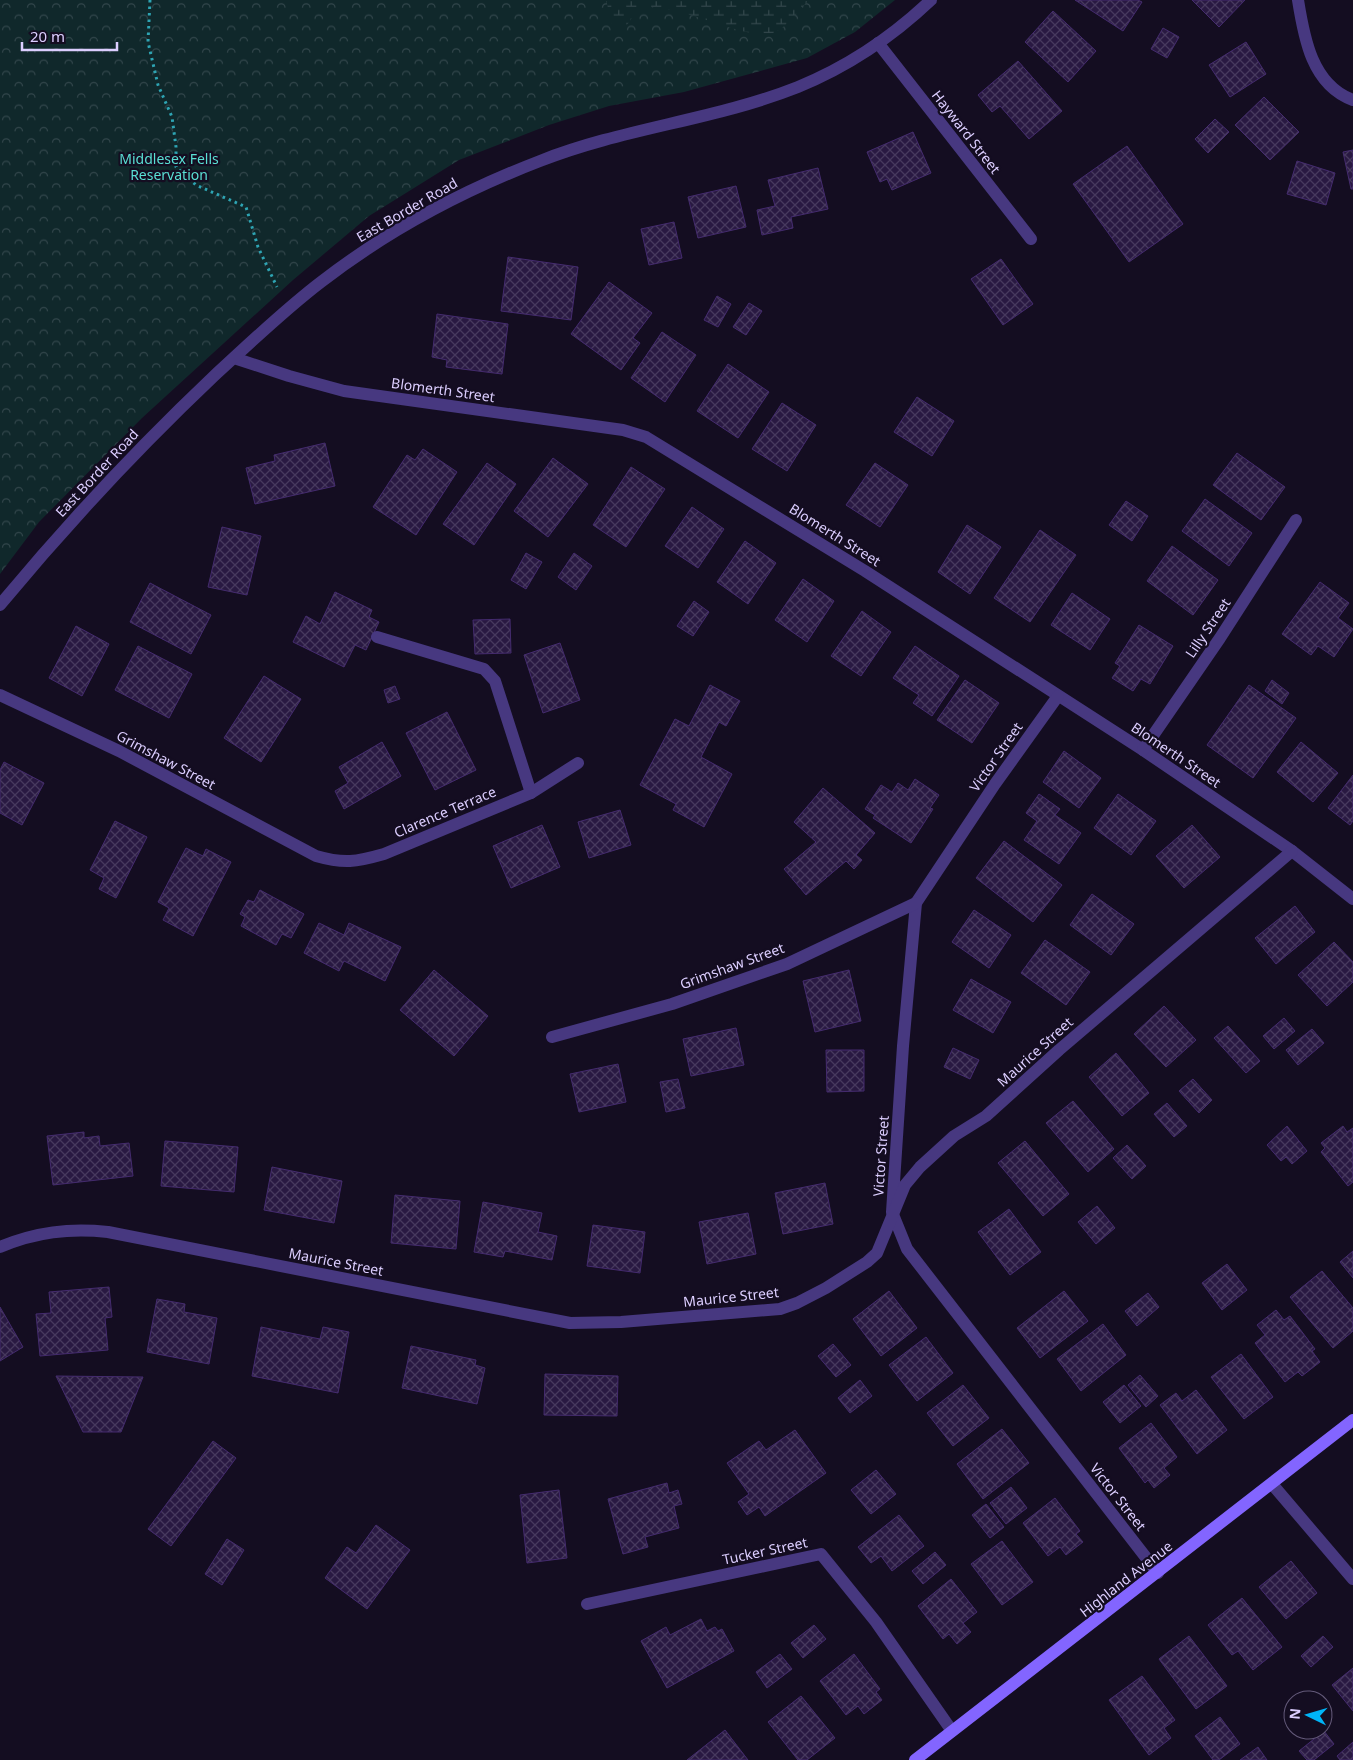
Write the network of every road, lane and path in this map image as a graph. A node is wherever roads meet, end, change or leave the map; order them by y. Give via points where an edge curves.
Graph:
1 (150, 0) edge
2 (931, 0) edge
3 (1298, 0) edge
4 (878, 43) junction
5 (1353, 100) edge
6 (1031, 239) dead end
7 (288, 308) junction
8 (234, 358) junction
9 (1296, 520) dead end
10 (0, 605) edge
11 (377, 637) dead end
12 (0, 695) edge
13 (1058, 696) junction
14 (1143, 750) junction
15 (578, 763) dead end
16 (531, 793) junction
17 (1292, 851) junction
18 (316, 856) joint
19 (1353, 899) edge
20 (916, 904) junction
21 (552, 1037) dead end
22 (892, 1212) junction
23 (0, 1247) edge
24 (1353, 1420) edge
25 (1272, 1484) junction
26 (1158, 1573) junction
27 (1353, 1579) edge
28 (587, 1604) dead end
29 (952, 1731) junction
30 (915, 1760) edge

1 - 7 path via 148,42 158,85 172,117 176,167 196,185 246,207 258,247
2 - 4 street, East Border Road
3 - 5 street via 1309,52 1317,69 1339,94
4 - 6 street, Hayward Street
4 - 7 street, East Border Road via 796,87 542,160 456,197 366,250
7 - 8 street, East Border Road
8 - 10 street, East Border Road via 114,476
8 - 13 street, Blomerth Street via 344,391 639,435 865,571
9 - 14 street, Lilly Street
11 - 16 street via 484,669 495,681
12 - 18 street, Grimshaw Street via 119,751
13 - 14 street, Blomerth Street
13 - 20 street, Victor Street
14 - 17 street, Blomerth Street
15 - 16 street, Clarence Terrace
16 - 18 street, Clarence Terrace via 384,854 360,861 339,862
17 - 19 street, Blomerth Street
17 - 22 street, Maurice Street via 986,1116 954,1136 905,1185
20 - 21 street, Grimshaw Street via 787,964 672,1004
20 - 22 street, Victor Street via 902,1046
22 - 23 street, Maurice Street via 877,1253 853,1272 797,1303 762,1312 602,1323 554,1321 108,1232 52,1231
22 - 26 street, Victor Street via 907,1249
24 - 25 main road, Highland Avenue
25 - 26 main road, Highland Avenue
25 - 27 street
26 - 29 main road, Highland Avenue
28 - 29 street, Tucker Street via 821,1554 876,1622
29 - 30 main road, Highland Avenue

